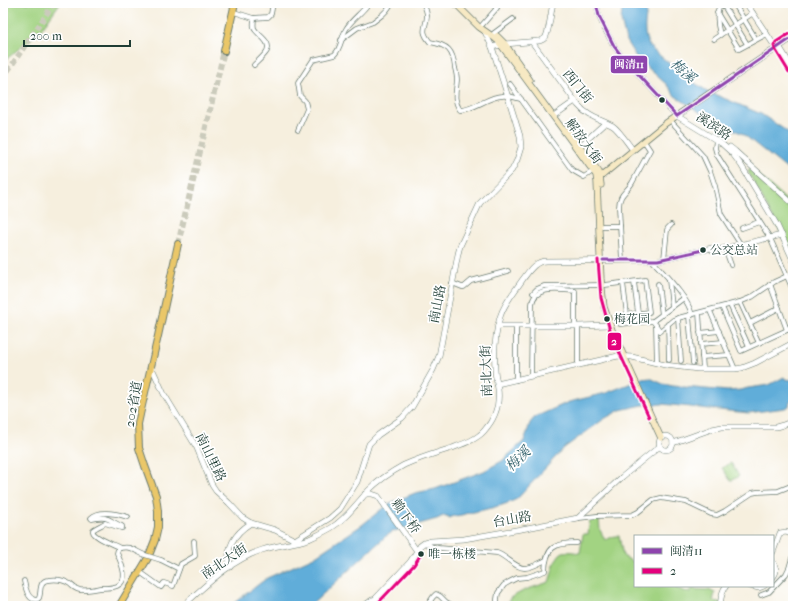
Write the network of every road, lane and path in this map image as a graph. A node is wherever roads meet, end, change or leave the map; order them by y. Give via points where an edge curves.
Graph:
1 (236, 3) edge
2 (273, 3) edge
3 (369, 3) edge
4 (392, 3) edge
5 (423, 3) edge
6 (455, 3) edge
7 (459, 3) edge
8 (491, 3) edge
9 (553, 3) edge
10 (596, 3) edge
11 (721, 3) edge
12 (734, 3) edge
13 (746, 3) edge
14 (234, 12) junction
15 (717, 13) junction
16 (753, 13) junction
17 (254, 18) junction
18 (513, 19) dead end
19 (744, 19) junction
20 (482, 25) junction
21 (736, 25) junction
22 (728, 30) junction
23 (485, 32) junction
24 (494, 33) junction
25 (767, 34) junction
26 (720, 35) junction
27 (793, 37) edge
28 (714, 39) dead end
29 (756, 39) junction
30 (341, 40) junction
31 (532, 42) junction
32 (503, 44) junction
33 (748, 44) junction
34 (777, 47) junction
35 (492, 48) junction
36 (224, 51) tunnel mouth
37 (254, 65) dead end
38 (793, 68) edge
39 (510, 84) dead end
40 (508, 97) junction
41 (521, 99) junction
42 (575, 102) junction
43 (679, 114) junction
44 (555, 115) junction
45 (670, 120) junction
46 (605, 123) junction
47 (298, 130) dead end
48 (644, 141) junction
49 (718, 141) junction
50 (580, 146) junction
51 (633, 150) junction
52 (590, 173) dead end
53 (598, 177) junction
54 (793, 204) edge
55 (760, 222) junction
56 (671, 225) dead end
57 (602, 226) junction
58 (620, 226) junction
59 (742, 228) dead end
60 (782, 235) junction
61 (770, 238) junction
62 (178, 244) tunnel mouth
63 (741, 245) junction
64 (725, 248) junction
65 (664, 259) junction
66 (602, 260) junction
67 (622, 260) junction
68 (652, 260) junction
69 (793, 260) edge
70 (731, 265) dead end
71 (508, 271) dead end
72 (787, 276) junction
73 (669, 280) junction
74 (634, 282) junction
75 (452, 283) junction
76 (623, 283) junction
77 (658, 284) dead end
78 (770, 284) junction
79 (603, 285) junction
80 (793, 290) edge
81 (533, 293) dead end
82 (684, 298) junction
83 (740, 302) junction
84 (730, 305) junction
85 (672, 307) junction
86 (722, 307) junction
87 (779, 308) junction
88 (710, 311) junction
89 (638, 313) junction
90 (699, 313) junction
91 (662, 315) junction
92 (690, 315) junction
93 (678, 318) junction
94 (793, 322) edge
95 (655, 323) junction
96 (750, 323) junction
97 (620, 324) dead end
98 (668, 324) junction
99 (610, 325) junction
100 (498, 326) junction
101 (516, 326) junction
102 (532, 326) junction
103 (577, 326) junction
104 (787, 330) junction
105 (719, 331) junction
106 (700, 333) junction
107 (724, 342) junction
108 (759, 343) junction
109 (793, 343) edge
110 (701, 344) junction
111 (749, 347) junction
112 (729, 355) junction
113 (626, 356) junction
114 (702, 357) junction
115 (669, 360) dead end
116 (681, 361) dead end
117 (656, 363) junction
118 (693, 363) dead end
119 (578, 365) junction
120 (151, 366) junction
121 (735, 368) junction
122 (703, 369) junction
123 (532, 376) junction
124 (516, 380) junction
125 (497, 384) junction
126 (793, 421) edge
127 (662, 438) junction
128 (673, 444) junction
129 (660, 446) junction
130 (375, 484) junction
131 (793, 485) edge
132 (365, 494) junction
133 (379, 498) junction
134 (128, 517) dead end
135 (578, 518) junction
136 (251, 523) junction
137 (793, 535) edge
138 (297, 540) junction
139 (194, 541) dead end
140 (424, 543) junction
141 (577, 543) dead end
142 (289, 544) joint
143 (120, 548) junction
144 (774, 549) edge
145 (417, 551) junction
146 (793, 557) edge
147 (546, 560) junction
148 (774, 564) edge
149 (230, 567) junction
150 (179, 569) junction
151 (140, 572) junction
152 (774, 576) edge
153 (24, 581) dead end
154 (725, 587) edge
155 (774, 587) edge
156 (774, 587) edge
157 (761, 595) dead end
158 (375, 599) junction
159 (119, 606) edge
160 (183, 606) edge
161 (364, 606) edge
162 (370, 606) edge
163 (427, 606) edge
164 (452, 606) edge
165 (497, 606) edge
166 (720, 606) edge

1 - 14 main road
2 - 17 street via 269,16
3 - 30 street via 346,28
4 - 30 street via 373,22 357,28
5 - 40 street via 427,16 425,34 430,42 447,48 454,57 457,77 456,101 460,110 500,96
6 - 23 main road, 解放大街
7 - 20 main road, 解放大街
8 - 20 street via 497,8
9 - 31 street via 546,36 542,40
10 - 43 street, 溪滨路 via 601,21 614,46
11 - 15 street
11 - 21 street
12 - 19 street
13 - 16 street
14 - 17 street
14 - 36 main road
15 - 22 street
15 - 26 street
16 - 19 street
16 - 25 street
17 - 37 street via 254,28 264,39 268,49
18 - 24 street
19 - 21 street
19 - 29 street
20 - 24 main road, 解放大街
21 - 22 street
21 - 33 street
22 - 26 street
22 - 33 street via 739,49
23 - 32 main road, 解放大街
23 - 35 street, 南山路
24 - 32 main road, 解放大街
25 - 29 street
25 - 34 street
26 - 28 street
27 - 34 main road
29 - 33 street
30 - 47 street via 336,54 313,60 299,81 300,96 307,109
31 - 32 street
31 - 42 street, 西门街
32 - 35 street
32 - 44 main road, 解放大街
32 - 53 main road, 解放大街
34 - 38 street
34 - 43 main road
35 - 40 street, 南山路
39 - 41 street
40 - 41 street
40 - 75 street, 南山路 via 521,147 512,170 478,205 460,246
41 - 52 street via 571,169 584,177
42 - 44 street
42 - 46 street, 西门街 via 584,111
43 - 45 main road
43 - 49 street, 溪滨路
44 - 50 main road, 解放大街
45 - 48 main road
45 - 63 street via 703,156 715,186 721,214
46 - 50 street
46 - 51 street, 西门街 via 615,127
48 - 51 main road
48 - 58 street via 650,150 620,200
49 - 54 street via 735,151
49 - 55 street via 715,148 718,155
49 - 60 street, 溪滨路 via 730,150 738,161
50 - 53 main road, 解放大街 via 596,168
51 - 53 main road
53 - 57 main road, 解放大街
53 - 66 main road, 解放大街
55 - 59 street
55 - 61 street
56 - 65 street via 667,230
57 - 58 street
57 - 66 main road, 解放大街
58 - 67 street
60 - 61 street, 南北大街
60 - 69 street, 溪滨路
61 - 63 street, 南北大街
61 - 72 street
62 - 120 main road, 202省道
63 - 64 street, 南北大街
64 - 65 street, 南北大街 via 713,251 712,248
64 - 70 street
65 - 68 street, 南北大街
66 - 67 street, 南北大街
66 - 79 main road, 解放大街
66 - 100 street, 南北大街 via 536,263 507,303
67 - 68 street, 南北大街
68 - 73 street
71 - 75 street via 471,281 464,287
72 - 78 street
72 - 80 street
73 - 82 street
73 - 85 street
74 - 76 street
74 - 89 street
74 - 89 street via 645,280 649,312
75 - 138 street, 南山路 via 438,361 417,400 402,418 369,444 357,482 340,509
76 - 79 street
76 - 89 street via 627,315
77 - 91 street
78 - 83 street
78 - 87 street
79 - 81 street via 547,286
79 - 99 main road, 解放大街 via 604,307
79 - 113 main road, 解放大街 via 612,320
82 - 85 street
82 - 92 street via 690,307
83 - 84 street
83 - 96 street
84 - 86 street
84 - 111 street
85 - 91 street
86 - 88 street
86 - 111 street via 741,351
87 - 96 street
87 - 104 street
88 - 90 street
88 - 105 street
90 - 92 street
90 - 106 street
91 - 95 street
92 - 93 street
92 - 118 street
93 - 98 street
93 - 116 street
94 - 104 street
95 - 97 street
95 - 98 street via 660,331
95 - 117 street
96 - 108 street
98 - 115 street
99 - 103 street
99 - 113 main road, 解放大街
100 - 101 street
100 - 125 street, 南北大街 via 494,357
101 - 102 street
101 - 124 street
102 - 103 street
102 - 103 street via 533,299 540,292 575,290
102 - 123 street
103 - 119 street
104 - 108 street
105 - 106 street
105 - 107 street
106 - 110 street
107 - 110 street
107 - 112 street
108 - 111 street
109 - 121 street via 755,363
110 - 114 street
112 - 114 street
112 - 121 street
113 - 117 street
113 - 119 street
113 - 127 main road, 解放大街
114 - 122 street
117 - 122 street
119 - 123 street
120 - 136 street, 南山里路 via 164,394 197,448 214,488
120 - 151 main road, 202省道 via 138,424 138,443 156,496 159,520 154,543
121 - 122 street
123 - 124 street
124 - 125 street
125 - 130 street, 南北大街 via 496,411 489,426 481,434 465,443 404,465
126 - 128 street via 776,427 722,427
127 - 128 street via 670,438
127 - 129 street
128 - 129 street via 668,450
129 - 135 street
130 - 132 street, 南北大街
130 - 133 street
131 - 135 street via 778,491 752,493 717,514 710,514 686,502 661,498 653,500 632,515
132 - 133 street
132 - 138 street, 南北大街 via 336,524 310,538
133 - 145 street, 赖下桥
134 - 143 street via 99,514 90,518 108,518 122,526 120,528 105,523 93,531 95,536
135 - 140 street, 台山路 via 464,539
136 - 138 street, 南山里路 via 276,530
136 - 149 street via 237,534 231,545 228,558
137 - 144 street via 780,532
138 - 142 street, 南山路
139 - 150 street via 196,556 181,564
140 - 145 street
140 - 147 street via 439,548 497,553 523,568
141 - 147 street via 554,547
142 - 149 street, 南北大街 via 257,552
143 - 150 street, bridge via 132,549
143 - 153 street via 117,553 124,577 121,583 115,586 83,590 64,581 46,580 42,583 40,597 34,600 30,597
145 - 158 street
146 - 156 street via 786,574
147 - 165 street via 545,571 527,578 514,579 504,585 498,593
148 - 152 street
149 - 160 street, 南北大街
150 - 151 street via 173,586 164,583 161,587
151 - 159 main road, 202省道
154 - 166 street
155 - 157 street
158 - 161 street
158 - 162 street
163 - 164 street via 436,594

